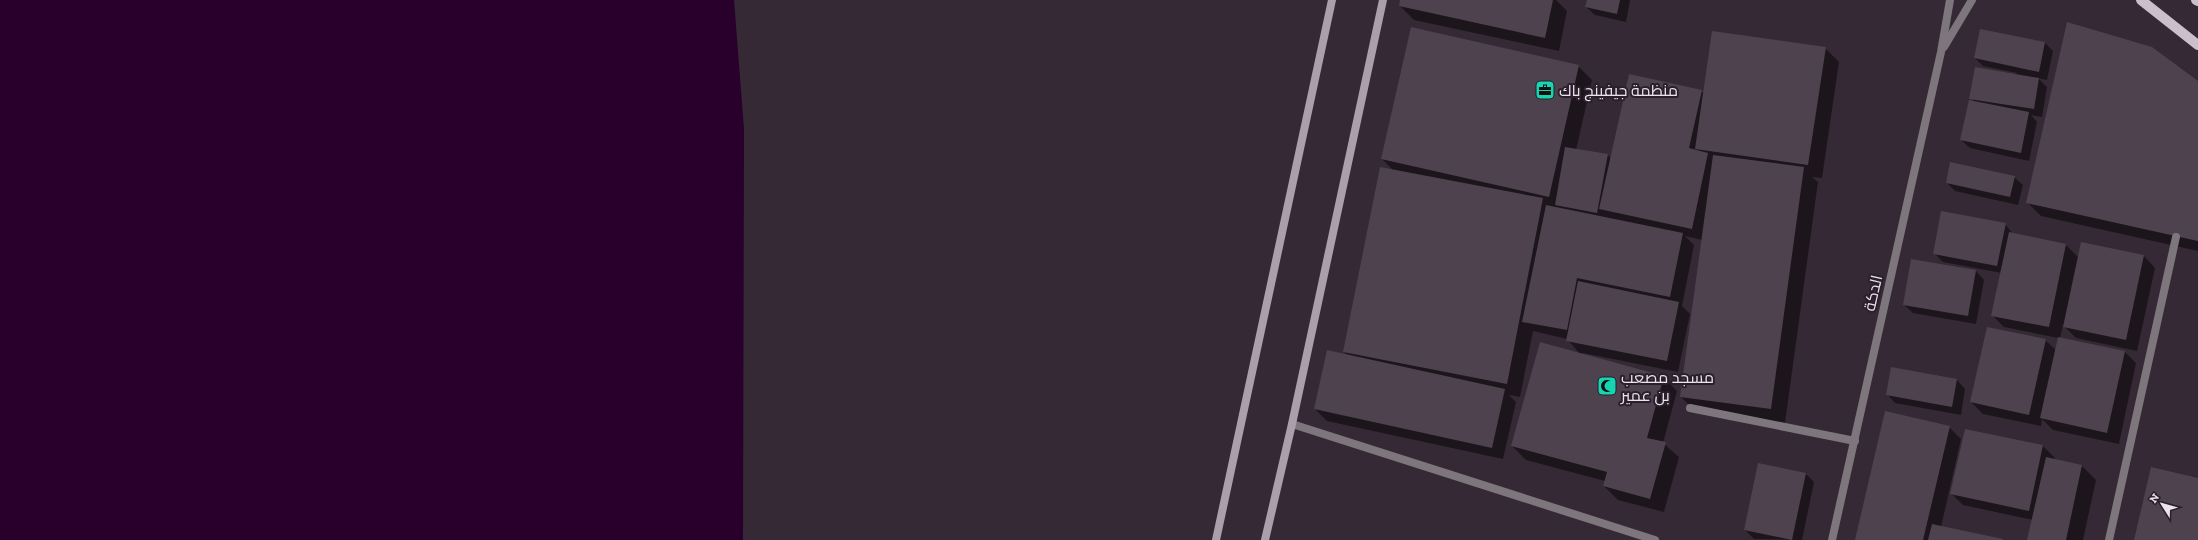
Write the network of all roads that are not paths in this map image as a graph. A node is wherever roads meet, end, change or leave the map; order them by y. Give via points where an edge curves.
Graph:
1 (1332, 0) edge
2 (1383, 0) edge
3 (1950, 0) edge
4 (1972, 0) edge
5 (2141, 0) edge
6 (2198, 45) edge
7 (1941, 52) junction
8 (2176, 237) dead end
9 (1690, 408) dead end
10 (1292, 424) junction
11 (1855, 441) junction
12 (1216, 540) edge
13 (1264, 540) edge
14 (1655, 540) edge
15 (1832, 540) edge
16 (2109, 540) edge

1 - 12 main road
2 - 10 main road
3 - 7 street, الدكة
4 - 7 street, الدكة
5 - 6 main road
7 - 11 street, الدكة
8 - 16 street
9 - 11 street
10 - 13 main road
10 - 14 street
11 - 15 street, الدكة

